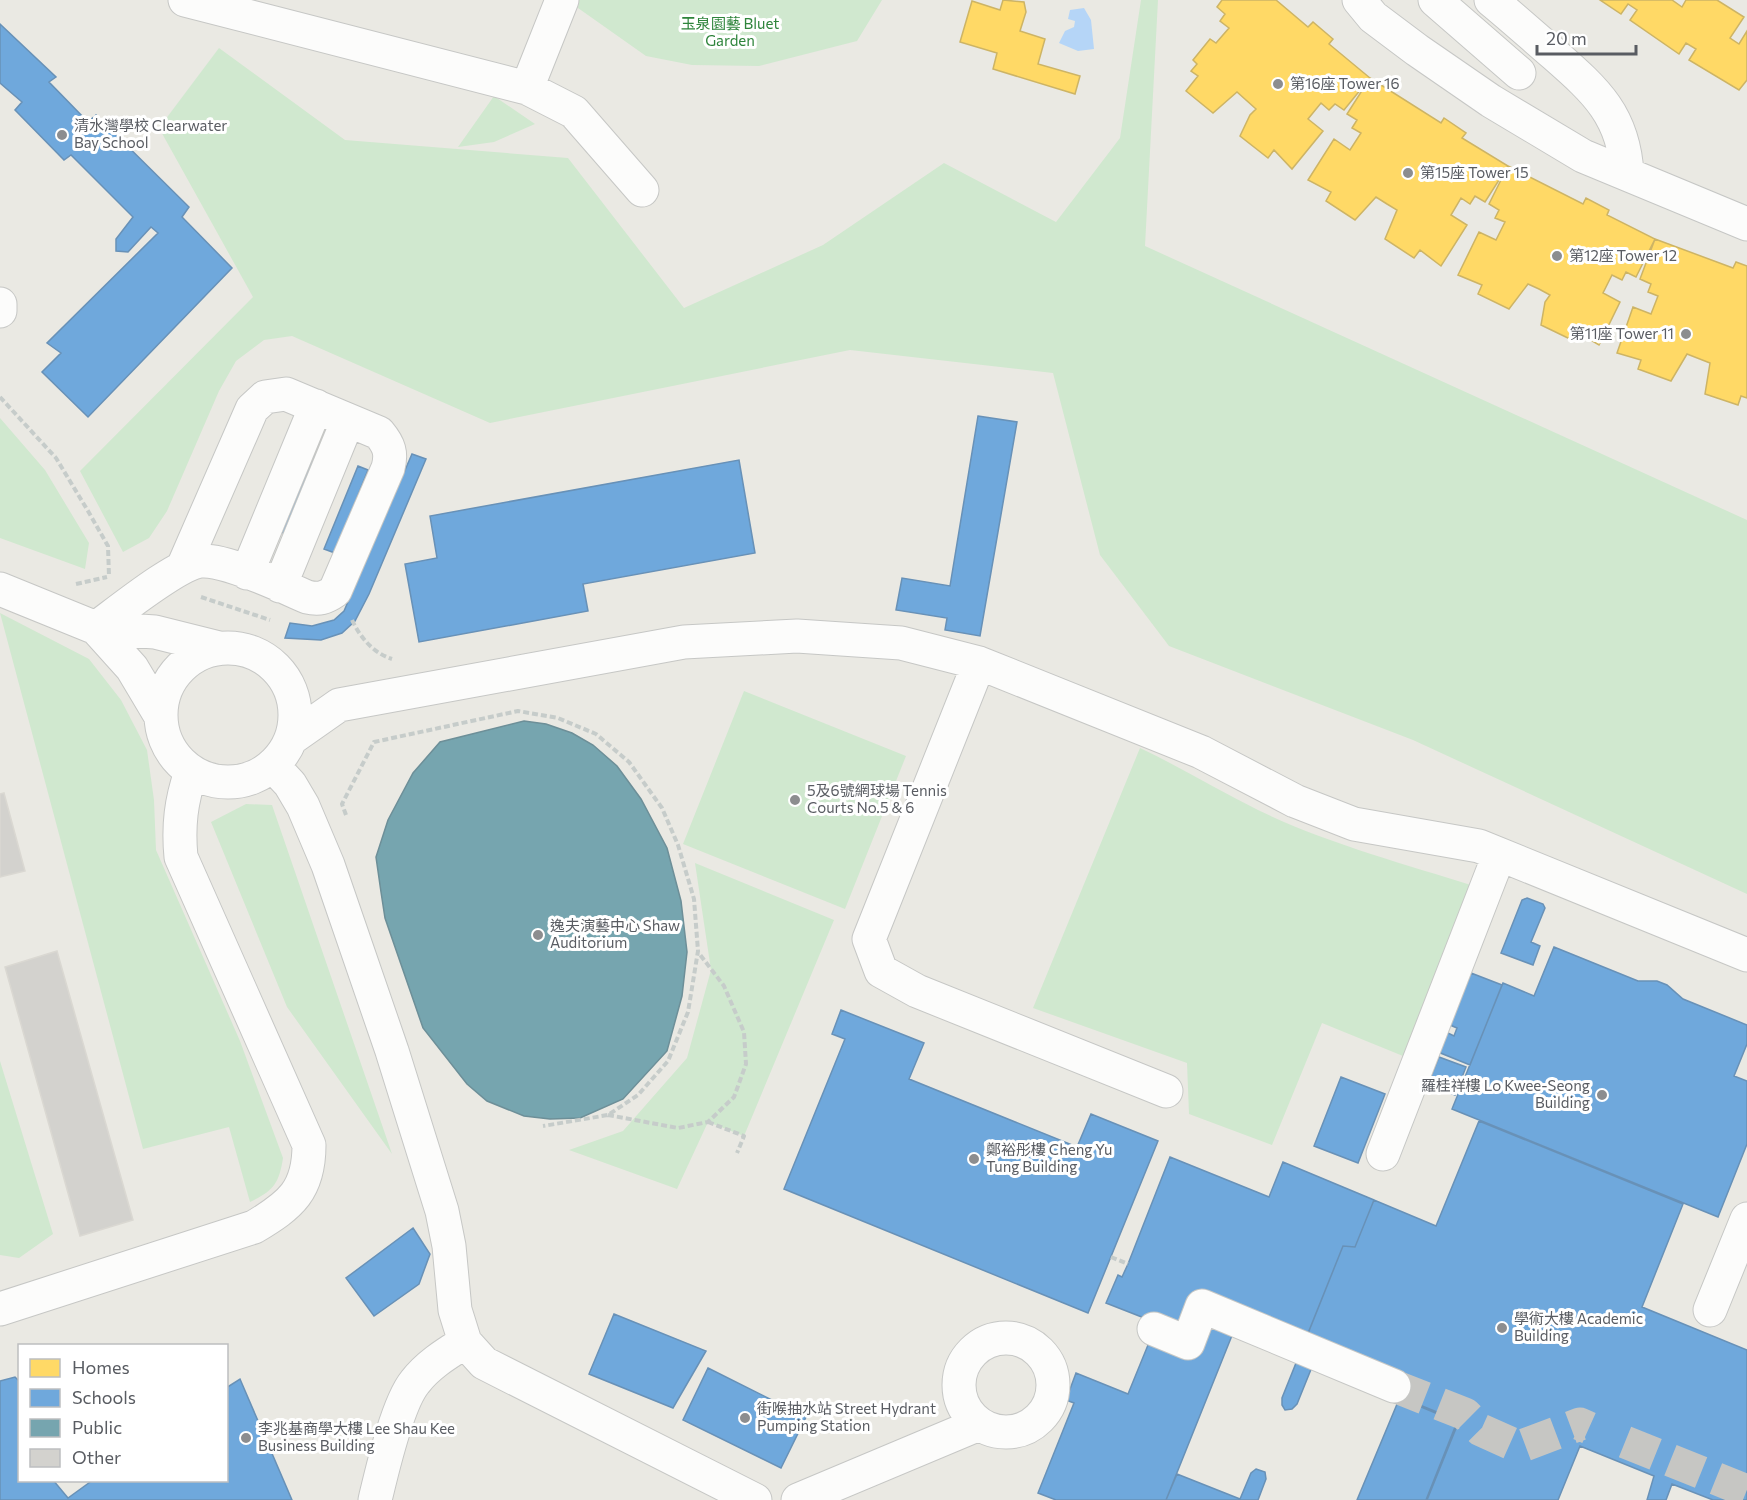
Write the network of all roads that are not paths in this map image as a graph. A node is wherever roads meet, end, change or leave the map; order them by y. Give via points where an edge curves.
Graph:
1 (185, 0) edge
2 (562, 0) edge
3 (1359, 0) edge
4 (1435, 0) edge
5 (1491, 0) edge
6 (1519, 73) dead end
7 (527, 87) junction
8 (1627, 174) junction
9 (642, 190) dead end
10 (1747, 224) edge
11 (0, 304) edge
12 (0, 311) edge
13 (316, 406) junction
14 (348, 420) junction
15 (183, 567) junction
16 (247, 573) junction
17 (280, 586) junction
18 (0, 589) edge
19 (96, 628) junction
20 (219, 648) junction
21 (979, 663) junction
22 (290, 687) junction
23 (339, 705) junction
24 (160, 715) junction
25 (292, 738) junction
26 (273, 766) junction
27 (191, 772) junction
28 (1499, 855) junction
29 (1747, 956) edge
30 (1166, 1091) dead end
31 (1383, 1154) dead end
32 (1747, 1219) edge
33 (0, 1309) edge
34 (1710, 1310) dead end
35 (1154, 1329) dead end
36 (465, 1342) junction
37 (1394, 1386) tunnel mouth
38 (979, 1424) dead end
39 (746, 1498) edge
40 (375, 1500) edge
41 (798, 1500) edge

1 - 7 street
2 - 7 street
3 - 8 street via 1373,17 1491,101 1583,156
4 - 6 street
5 - 8 street via 1592,87 1606,105 1623,141
7 - 9 street via 574,112
8 - 10 street
11 - 12 street
13 - 14 street
13 - 15 street via 286,394 266,397 252,409
13 - 16 street
14 - 17 street
14 - 17 street via 379,433 388,444 388,468 335,591 316,599
15 - 16 street via 200,561 218,562
15 - 19 street
16 - 17 street
18 - 19 street
19 - 20 street via 155,632
19 - 24 street via 132,668
20 - 22 street via 241,648 261,656 278,669
20 - 24 street via 199,653 183,665 163,697
21 - 23 street via 901,643 814,637 684,642
21 - 28 street via 1201,752 1295,801 1354,824 1479,846
21 - 30 street via 869,939 881,971 917,990 1020,1017
22 - 23 street
22 - 25 street via 296,721
23 - 25 street
24 - 27 street via 174,758
25 - 26 street
26 - 27 street via 250,780 230,783 210,781
26 - 36 street via 303,806 328,865 392,1051 442,1211 455,1310
27 - 33 street via 182,796 178,826 181,857 309,1145 306,1175 300,1191 278,1213 254,1227
28 - 29 street
28 - 31 street
32 - 34 street
35 - 37 street via 1188,1343 1202,1306
36 - 39 street via 484,1363
36 - 40 street via 437,1359 413,1384 384,1462
38 - 41 street

